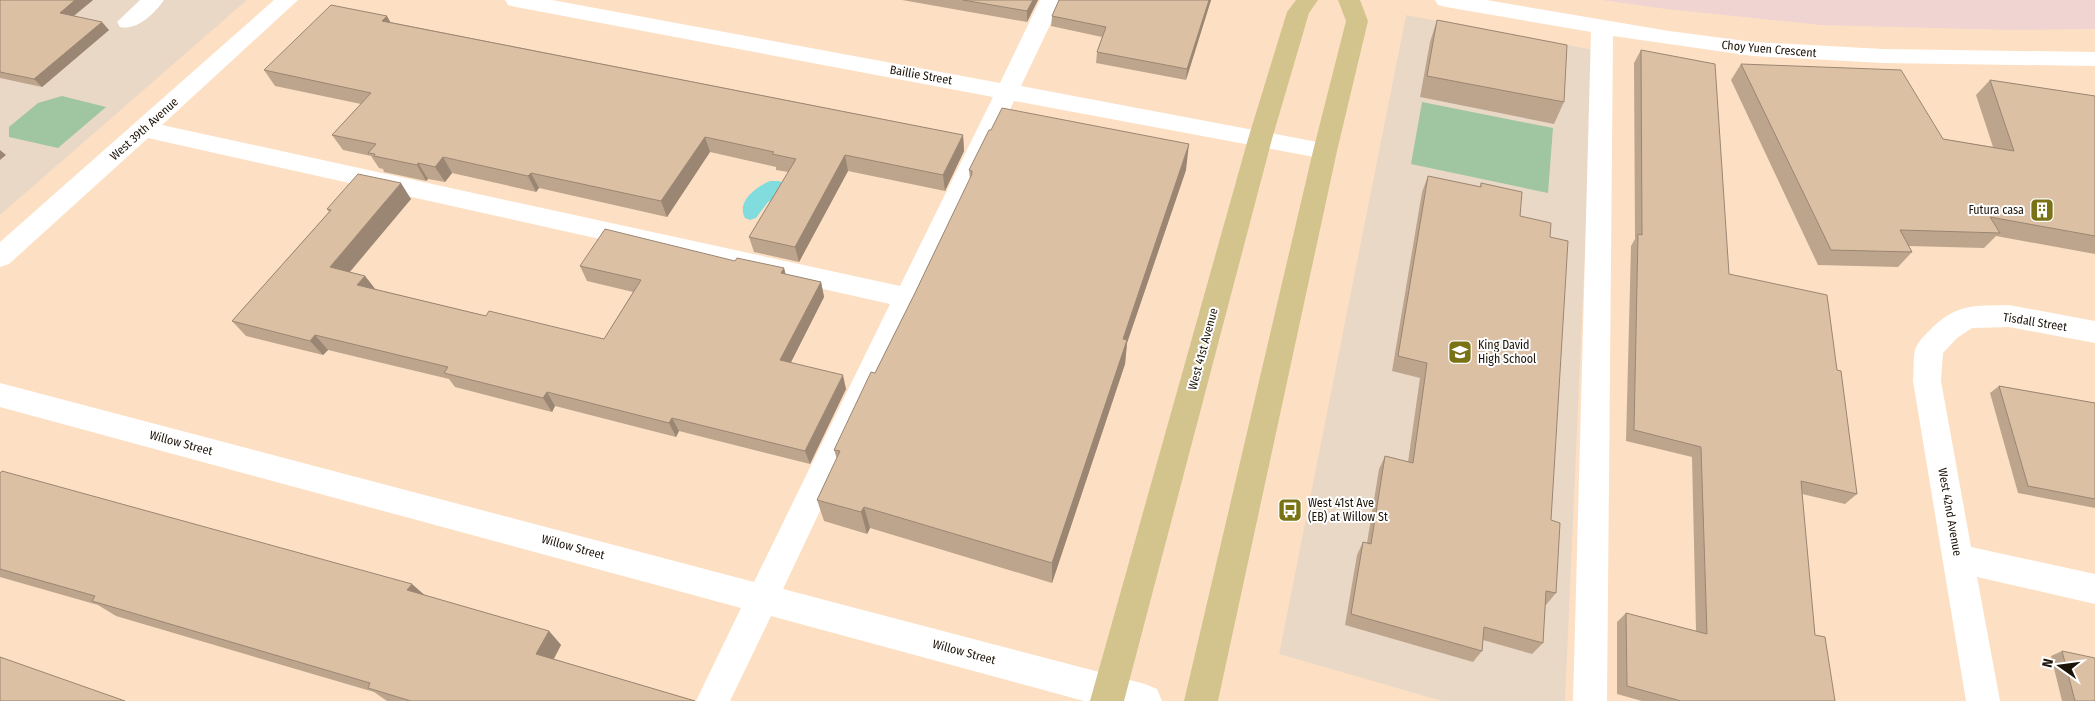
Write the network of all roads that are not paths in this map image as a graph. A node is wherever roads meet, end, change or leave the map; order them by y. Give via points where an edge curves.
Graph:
1 (154, 0) edge
2 (287, 0) edge
3 (516, 0) edge
4 (1051, 0) edge
5 (1307, 0) edge
6 (1349, 0) edge
7 (1446, 0) edge
8 (128, 22) dead end
9 (1602, 27) junction
10 (2095, 59) edge
11 (1008, 91) junction
12 (143, 129) junction
13 (1260, 138) junction
14 (1325, 151) junction
15 (0, 257) edge
16 (908, 298) junction
17 (1947, 330) joint
18 (2095, 332) edge
19 (0, 395) edge
20 (1958, 558) junction
21 (2095, 589) edge
22 (763, 598) junction
23 (1109, 696) edge
24 (713, 701) edge
25 (1145, 701) edge
26 (1201, 701) edge
27 (1590, 701) edge
28 (1983, 701) edge

1 - 8 street
2 - 12 street, West 39th Avenue
3 - 11 street, Baillie Street
4 - 11 street
5 - 13 main road, West 41st Avenue via 1298,12
6 - 14 main road via 1357,21
7 - 9 street, Choy Yuen Crescent
9 - 10 street, Choy Yuen Crescent via 1752,49 1883,56
9 - 27 street
11 - 13 street, Baillie Street
11 - 16 street
12 - 15 street, West 39th Avenue
12 - 16 street
13 - 14 street, Baillie Street
13 - 23 main road, West 41st Avenue
14 - 26 main road
16 - 22 street
17 - 18 street, Tisdall Street via 1967,317 2009,316
17 - 20 street, West 42nd Avenue via 1929,349 1927,381
19 - 22 street, Willow Street
20 - 21 street
20 - 28 street, West 42nd Avenue
22 - 23 street, Willow Street
22 - 24 street
23 - 25 street, Willow Street

